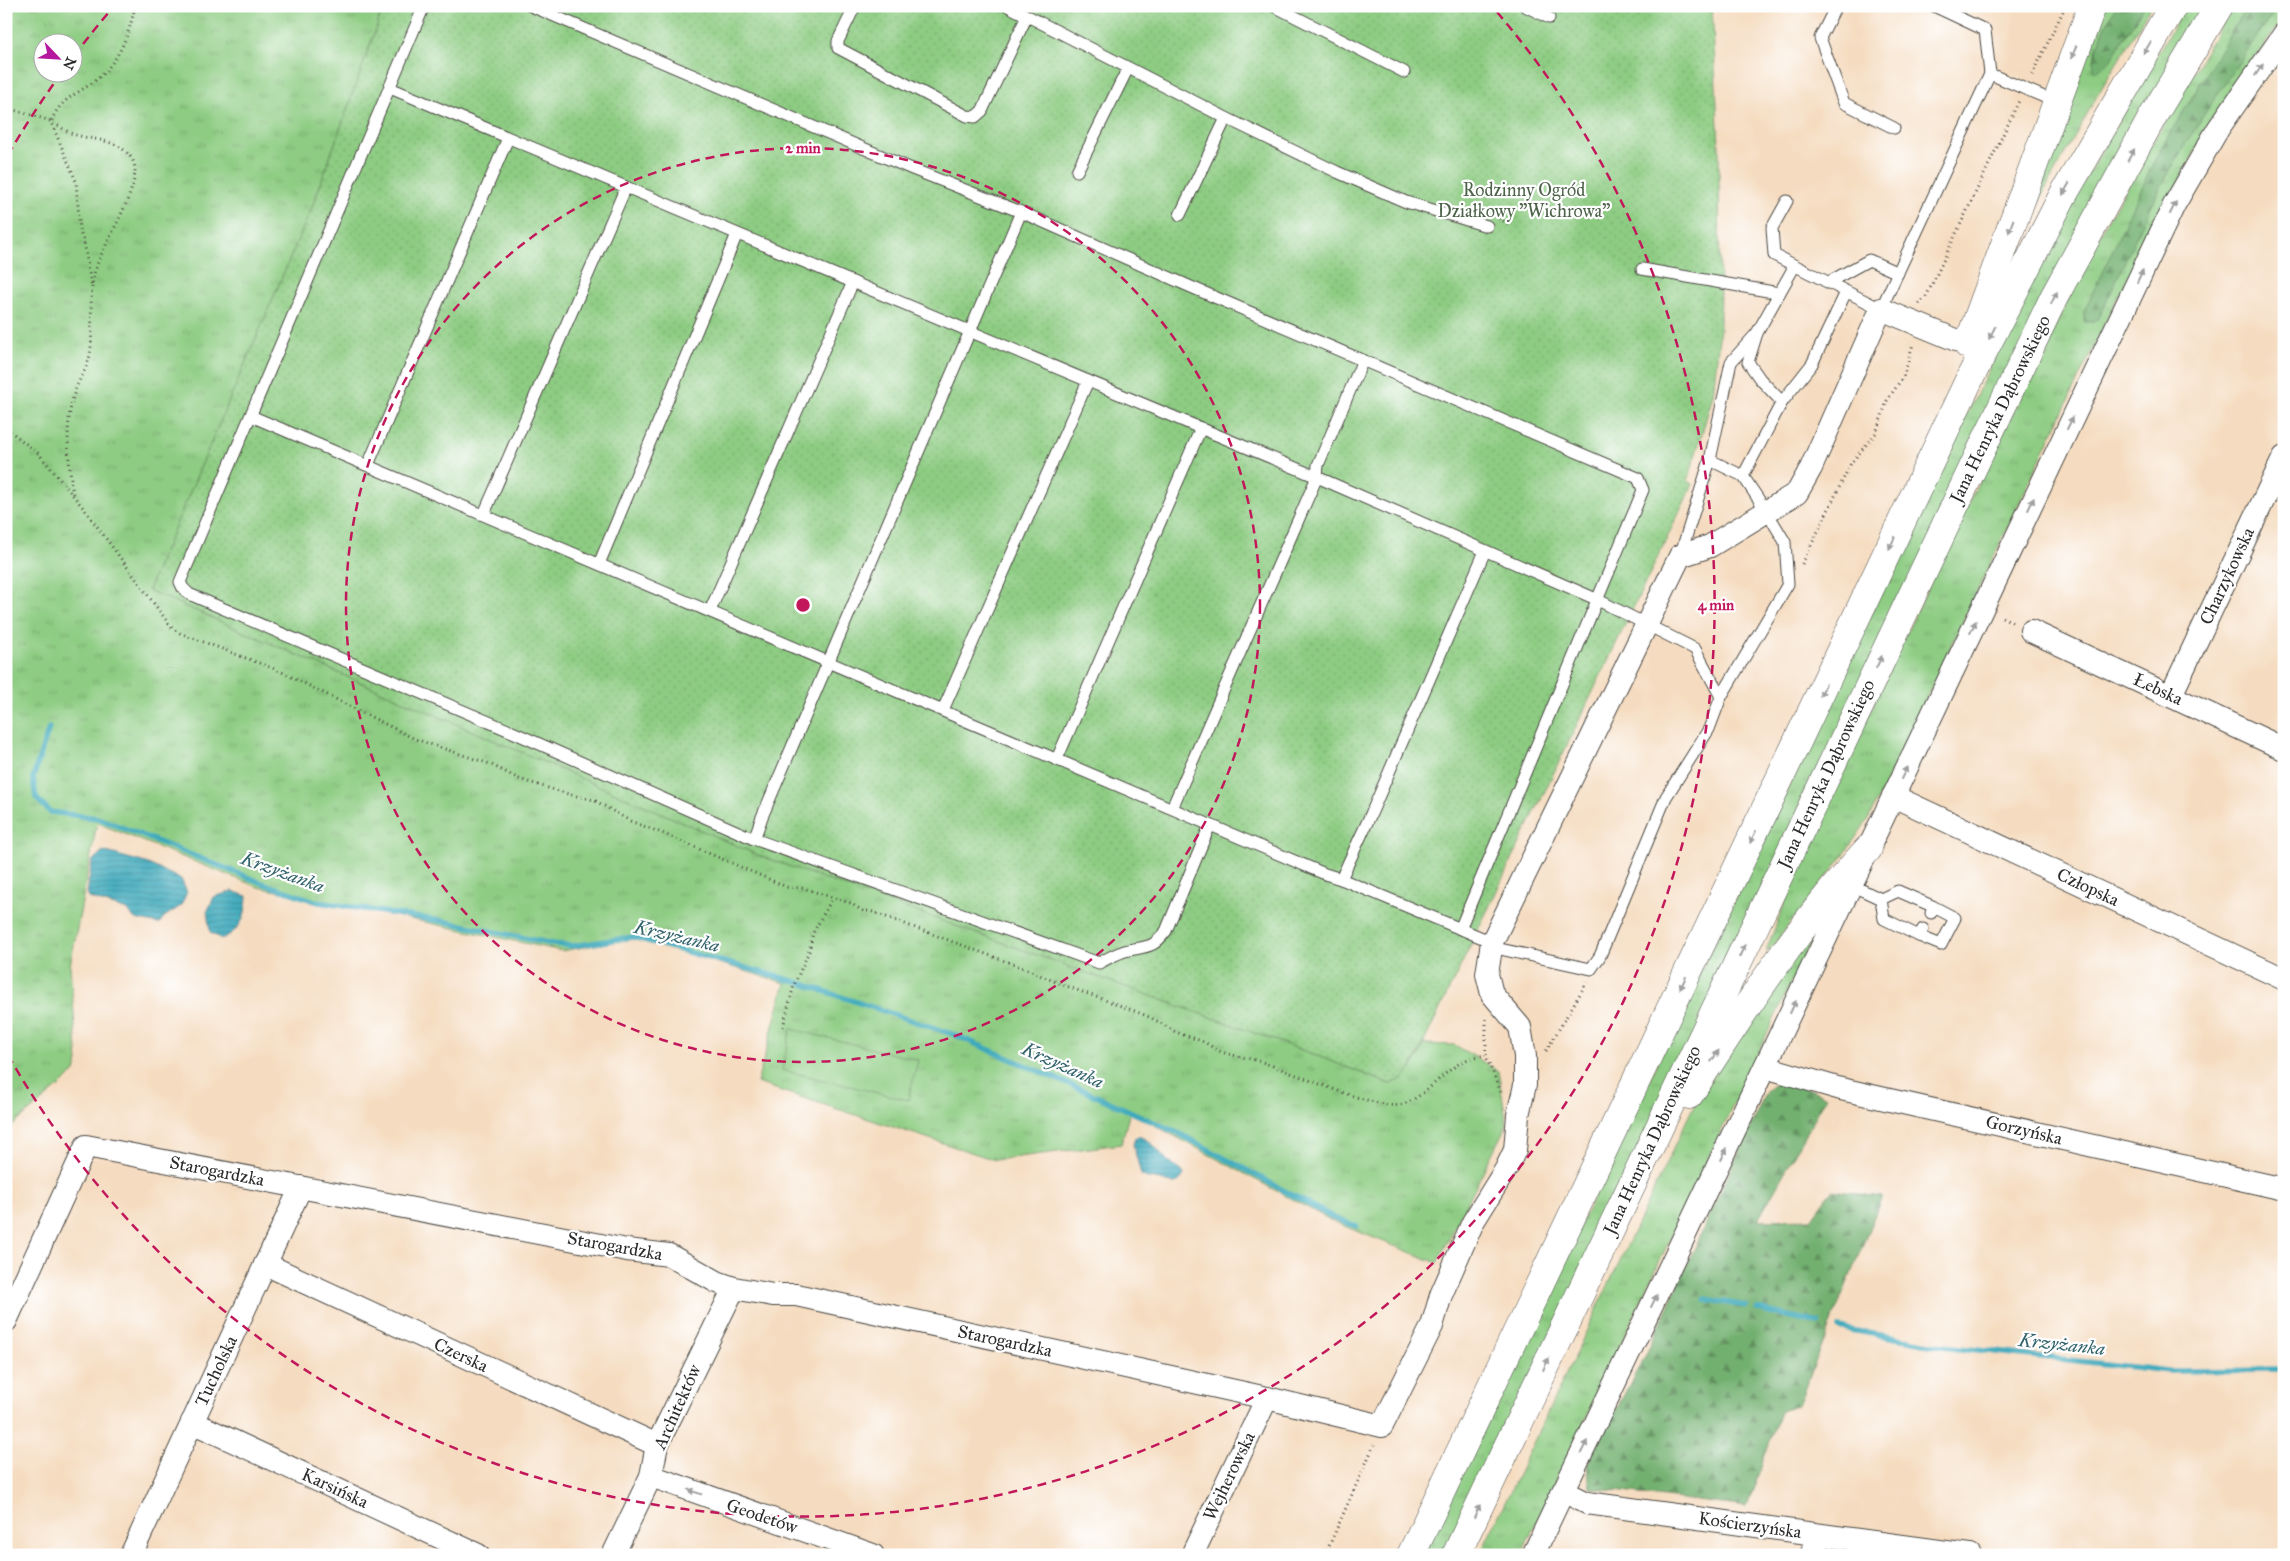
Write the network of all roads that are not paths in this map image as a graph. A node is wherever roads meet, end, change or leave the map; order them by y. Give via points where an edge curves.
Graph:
1 (424, 6) edge
2 (531, 6) edge
3 (855, 6) edge
4 (1008, 6) edge
5 (1274, 6) edge
6 (1525, 6) edge
7 (1836, 6) edge
8 (1934, 6) edge
9 (2092, 6) edge
10 (2173, 6) edge
11 (2219, 6) edge
12 (1027, 16) junction
13 (1549, 18) dead end
14 (2284, 34) edge
15 (1128, 68) junction
16 (1404, 72) dead end
17 (1990, 74) junction
18 (390, 88) junction
19 (2056, 102) junction
20 (1226, 118) junction
21 (1894, 128) dead end
22 (508, 138) junction
23 (1077, 171) dead end
24 (626, 187) junction
25 (1788, 201) dead end
26 (1022, 212) junction
27 (1180, 214) dead end
28 (1486, 226) dead end
29 (737, 234) junction
30 (1794, 267) junction
31 (1642, 269) dead end
32 (1898, 273) junction
33 (853, 282) junction
34 (1826, 283) junction
35 (1846, 292) junction
36 (1779, 293) junction
37 (1881, 309) junction
38 (970, 332) junction
39 (1757, 333) junction
40 (1968, 344) junction
41 (1363, 360) junction
42 (1088, 381) junction
43 (1782, 402) junction
44 (251, 416) junction
45 (1201, 428) junction
46 (2284, 457) edge
47 (1710, 460) junction
48 (368, 465) junction
49 (1743, 476) junction
50 (1317, 477) junction
51 (1913, 499) junction
52 (1767, 512) junction
53 (484, 514) junction
54 (1485, 551) junction
55 (1680, 556) junction
56 (599, 564) junction
57 (1596, 600) junction
58 (710, 611) junction
59 (1647, 624) junction
60 (2031, 631) dead end
61 (829, 662) junction
62 (2171, 695) junction
63 (1721, 696) junction
64 (943, 710) junction
65 (2284, 749) edge
66 (1057, 759) junction
67 (1893, 796) junction
68 (1172, 808) junction
69 (1210, 825) junction
70 (754, 839) junction
71 (1868, 849) junction
72 (1341, 879) junction
73 (1851, 885) junction
74 (1881, 899) junction
75 (1460, 929) junction
76 (1491, 945) junction
77 (2284, 979) edge
78 (1765, 1067) junction
79 (1631, 1185) junction
80 (301, 1187) junction
81 (2284, 1190) edge
82 (265, 1264) junction
83 (734, 1288) junction
84 (6, 1321) edge
85 (1267, 1398) junction
86 (192, 1422) junction
87 (657, 1445) junction
88 (651, 1476) junction
89 (1563, 1491) junction
90 (1820, 1535) junction
91 (131, 1555) edge
92 (478, 1555) edge
93 (613, 1555) edge
94 (873, 1555) edge
95 (1192, 1555) edge
96 (1411, 1555) edge
97 (1456, 1555) edge
98 (1533, 1555) edge
99 (1810, 1555) edge
100 (1969, 1555) edge

1 - 18 lane
2 - 26 lane via 912,169
3 - 12 lane via 838,41 838,48 967,116 975,117 982,111
4 - 12 lane
5 - 16 lane
6 - 13 lane
7 - 21 lane via 1820,38 1844,103
8 - 17 lane via 1985,30
9 -> 19 main road
10 -> 51 main road via 2062,197 1990,336
79 -> 11 main road, Jana Henryka Dąbrowskiego via 2054,297 2149,123
12 - 15 lane
67 -> 14 street via 2174,205 2218,129
15 - 20 lane
15 - 23 lane
17 - 19 lane
17 - 32 lane
18 - 22 lane
18 - 44 lane
19 -> 40 main road
20 - 27 lane
20 - 28 lane via 1406,202
22 - 24 lane
22 - 48 lane
24 - 29 lane
24 - 53 lane
25 - 30 lane via 1772,228 1774,255
26 - 38 lane
26 - 41 lane
29 - 33 lane
29 - 56 lane
30 - 34 lane
30 - 36 lane
31 - 36 lane
32 - 34 lane via 1869,260
32 - 37 lane
33 - 38 lane
33 - 58 lane
34 - 35 lane
35 - 37 lane
35 - 43 lane via 1812,364
36 - 39 lane
37 - 40 street
37 - 52 street via 1797,493
38 - 42 lane
38 - 61 lane
39 - 43 lane via 1748,362
39 - 47 lane via 1732,362
40 - 51 main road via 1933,422
41 - 50 lane via 1318,466
41 - 57 lane via 1638,478 1643,490
42 - 45 lane
42 - 64 lane
43 - 49 lane
44 - 48 lane
44 - 70 lane via 180,582 189,594
45 - 50 lane
45 - 66 lane
46 - 62 street, Charzykowska
47 - 49 lane
47 - 55 lane
48 - 53 lane
49 - 52 lane
50 - 54 lane
50 - 68 lane
51 -> 96 main road
52 - 55 street via 1710,546
52 - 63 lane via 1785,542 1788,584
53 - 56 lane
54 - 57 lane
54 - 72 lane
55 - 59 street
56 - 58 lane
57 - 59 lane
57 - 75 lane
58 - 61 lane
59 - 63 lane via 1695,649
59 - 76 street
60 - 62 street, Łebska
61 - 64 lane
61 - 70 lane
62 - 65 street, Łebska
63 - 76 lane via 1709,729 1666,796 1600,956 1591,969
64 - 66 lane
66 - 68 lane
67 - 71 street
67 - 77 street, Człopska
68 - 69 lane
69 - 70 lane via 1181,899 1162,936 1150,946 1129,950 1099,963
69 - 72 lane
71 - 73 street
79 -> 71 main road via 1796,936 1842,876
72 - 75 lane
73 - 74 lane
78 -> 73 street
74 - 74 lane via 1884,919 1921,932 1940,946 1955,918 1898,891
75 - 76 lane
76 - 85 street, Starogardzka via 1487,974 1492,994 1520,1027 1525,1056 1525,1085 1515,1150 1473,1222 1441,1295 1432,1326 1382,1426
78 - 81 street, Gorzyńska via 1841,1090
89 -> 78 street
97 -> 79 main road, Jana Henryka Dąbrowskiego
80 - 82 street, Tucholska
80 - 83 street, Starogardzka via 627,1250 669,1255
80 - 84 street, Starogardzka via 86,1146
82 - 86 street, Tucholska
82 - 87 street, Czerska
83 - 85 street, Starogardzka via 773,1295 796,1295
83 - 87 street, Architektów
85 - 95 street, Wejherowska
86 - 91 street, Tucholska
86 - 92 street, Karsińska
87 - 88 street, Architektów
88 - 93 street, Architektów
94 -> 88 street, Geodetów
89 - 90 street, Kościerzyńska via 1587,1503
89 - 98 street
90 - 99 street
90 - 100 street, Kościerzyńska

